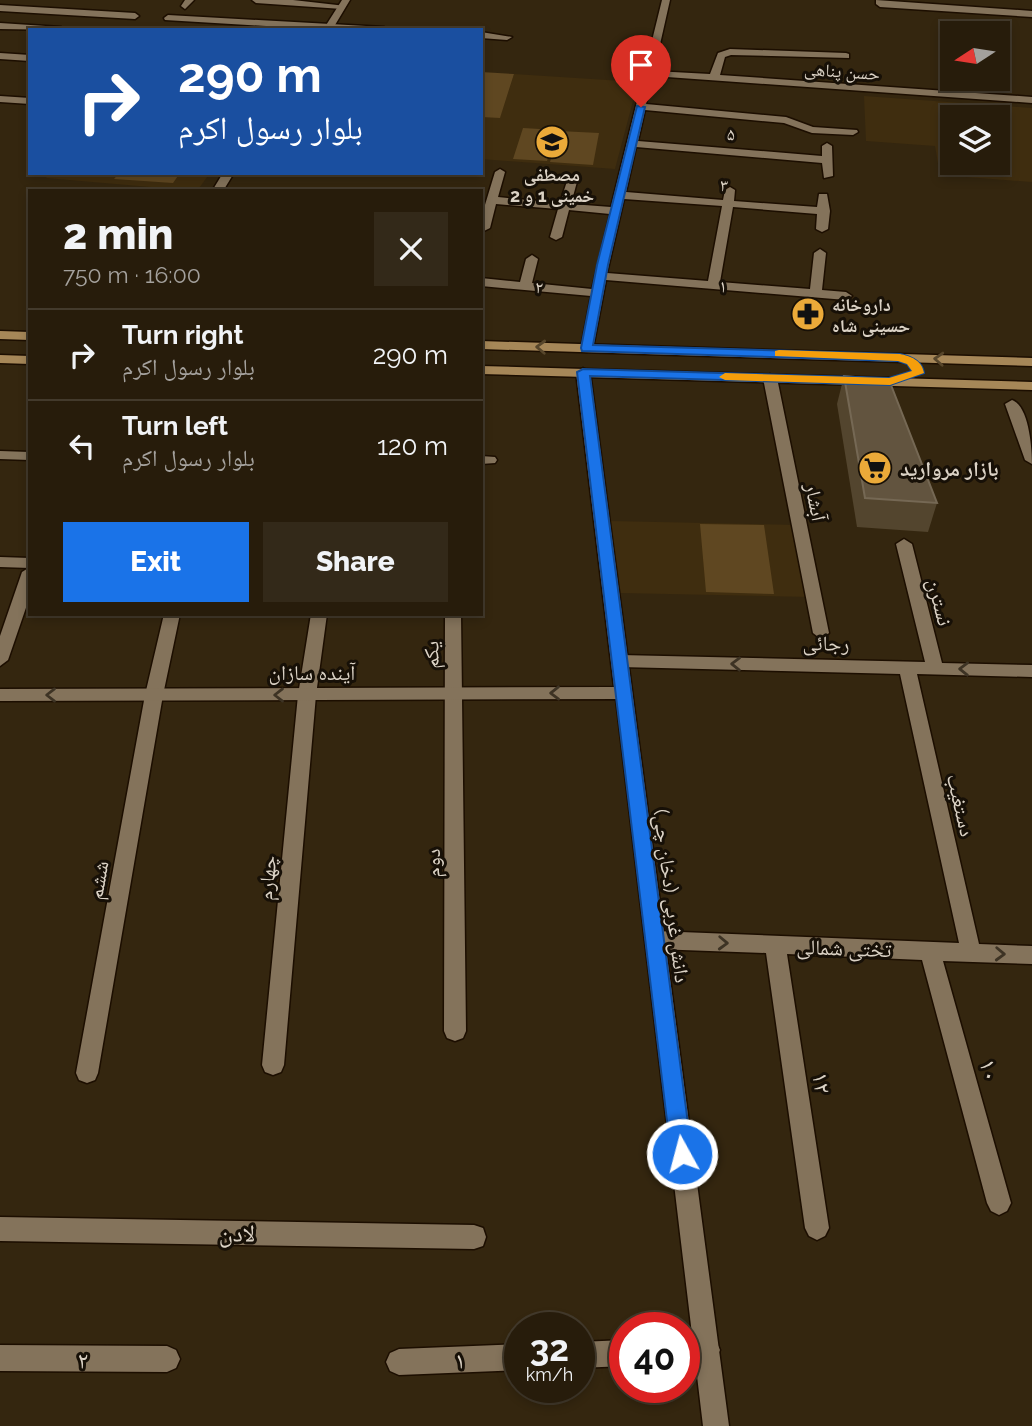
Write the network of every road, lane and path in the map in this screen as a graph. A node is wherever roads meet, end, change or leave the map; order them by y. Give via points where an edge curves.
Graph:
1 (256, 0) edge
2 (666, 0) edge
3 (880, 0) edge
4 (344, 3) edge
5 (0, 8) edge
6 (1032, 14) edge
7 (135, 16) dead end
8 (169, 18) dead end
9 (0, 26) edge
10 (30, 28) edge
11 (328, 28) edge
12 (483, 35) edge
13 (507, 37) dead end
14 (0, 56) edge
15 (846, 56) dead end
16 (28, 58) edge
17 (649, 73) junction
18 (714, 78) junction
19 (1, 94) edge
20 (1032, 100) edge
21 (28, 101) edge
22 (28, 102) edge
23 (641, 107) junction
24 (19, 112) dead end
25 (853, 132) dead end
26 (753, 140) dead end
27 (632, 144) junction
28 (827, 146) dead end
29 (751, 153) junction
30 (828, 160) junction
31 (749, 166) dead end
32 (500, 172) dead end
33 (828, 176) dead end
34 (573, 178) dead end
35 (730, 190) dead end
36 (621, 195) junction
37 (823, 196) dead end
38 (492, 200) junction
39 (729, 204) junction
40 (564, 206) junction
41 (618, 211) junction
42 (824, 211) junction
43 (484, 228) dead end
44 (822, 229) dead end
45 (556, 237) dead end
46 (820, 253) dead end
47 (533, 259) dead end
48 (601, 276) junction
49 (483, 282) edge
50 (525, 286) junction
51 (713, 286) junction
52 (597, 293) junction
53 (816, 294) junction
54 (846, 296) dead end
55 (0, 335) edge
56 (28, 336) edge
57 (483, 345) edge
58 (587, 348) junction
59 (900, 357) junction
60 (0, 359) edge
61 (28, 360) edge
62 (988, 361) junction
63 (1032, 362) edge
64 (483, 370) edge
65 (583, 372) junction
66 (770, 378) junction
67 (890, 382) junction
68 (1007, 386) junction
69 (1032, 386) edge
70 (1012, 404) dead end
71 (0, 455) edge
72 (28, 456) edge
73 (1032, 460) edge
74 (904, 544) dead end
75 (0, 562) edge
76 (28, 563) edge
77 (28, 578) edge
78 (172, 616) edge
79 (319, 616) edge
80 (453, 616) edge
81 (821, 634) dead end
82 (0, 660) edge
83 (620, 661) junction
84 (907, 668) junction
85 (935, 669) junction
86 (1032, 671) edge
87 (624, 693) junction
88 (454, 694) junction
89 (0, 695) edge
90 (154, 695) junction
91 (307, 695) junction
92 (655, 940) junction
93 (775, 945) junction
94 (930, 951) junction
95 (971, 953) junction
96 (1032, 955) edge
97 (454, 1031) dead end
98 (273, 1065) dead end
99 (87, 1073) dead end
100 (999, 1203) dead end
101 (817, 1228) dead end
102 (0, 1229) edge
103 (474, 1237) dead end
104 (692, 1312) edge
105 (0, 1358) edge
106 (504, 1358) edge
107 (167, 1359) dead end
108 (399, 1362) dead end
109 (700, 1365) edge
110 (716, 1426) edge

1 - 4 street
2 - 17 street
3 - 6 street via 880,4
4 - 11 street
5 - 7 street
8 - 11 street
9 - 10 street
12 - 13 street
14 - 16 street
15 - 18 street via 730,52 721,55
17 - 18 street, حسن پناهی
17 - 23 street
18 - 20 street, حسن پناهی
19 - 21 street
22 - 24 street
23 - 25 street via 786,120 812,130
23 - 27 street
26 - 29 street
27 - 29 street, ۵
27 - 36 street
28 - 30 street
29 - 30 street, ۵
29 - 31 street
30 - 33 street
32 - 38 street
34 - 40 street
35 - 39 street
36 - 39 street, ۳
36 - 41 street
37 - 42 street
38 - 40 street
38 - 43 street
39 - 42 street, ۳
39 - 51 street
40 - 41 street
40 - 45 street
41 - 48 street
42 - 44 street
46 - 53 street
47 - 50 street
48 - 51 street, ۱
48 - 52 street
49 - 50 street, ۲
50 - 52 street, ۲
51 - 53 street, ۱
52 - 58 street
53 - 54 street, ۱
55 - 56 main road
58 -> 57 main road
58 - 59 main road
62 -> 59 main road
59 - 67 main road via 917,367 918,373
60 - 61 main road
62 - 63 main road
62 - 68 main road via 979,371
64 - 65 main road
65 - 66 main road
65 - 83 street, دانش غربی (دخان چی)
66 - 67 main road
66 - 81 street, آبشار
67 - 68 main road
68 - 69 main road
70 - 73 street
71 - 72 street
74 - 85 street, نسترن
75 - 76 street
77 - 82 street
78 - 90 street, ششم
79 - 91 street, چهارم
80 - 88 street, یکم
84 -> 83 street, رجائی
83 - 87 street, دانش غربی (دخان چی)
84 - 85 street, رجائی
84 - 95 street, دستغیب
86 -> 85 street, رجائی
87 -> 88 street, آینده سازان
87 - 92 street, دانش غربی (دخان چی)
88 - 91 street, آینده سازان
88 - 97 street, دوم
90 -> 89 street, آینده سازان
91 -> 90 street, آینده سازان
90 - 99 street, ششم
91 - 98 street, چهارم
92 -> 93 street, تختی شمالی
92 - 104 street, دانش غربی (دخان چی)
93 - 94 street, تختی شمالی
93 - 101 street, ۱۲
94 - 95 street, تختی شمالی
94 - 100 street, ۱۰
95 -> 96 street, تختی شمالی
102 - 103 street, لادن
105 - 107 street, ۲
106 - 108 street, ۱
109 - 110 street, دانش غربی (دخان چی)

